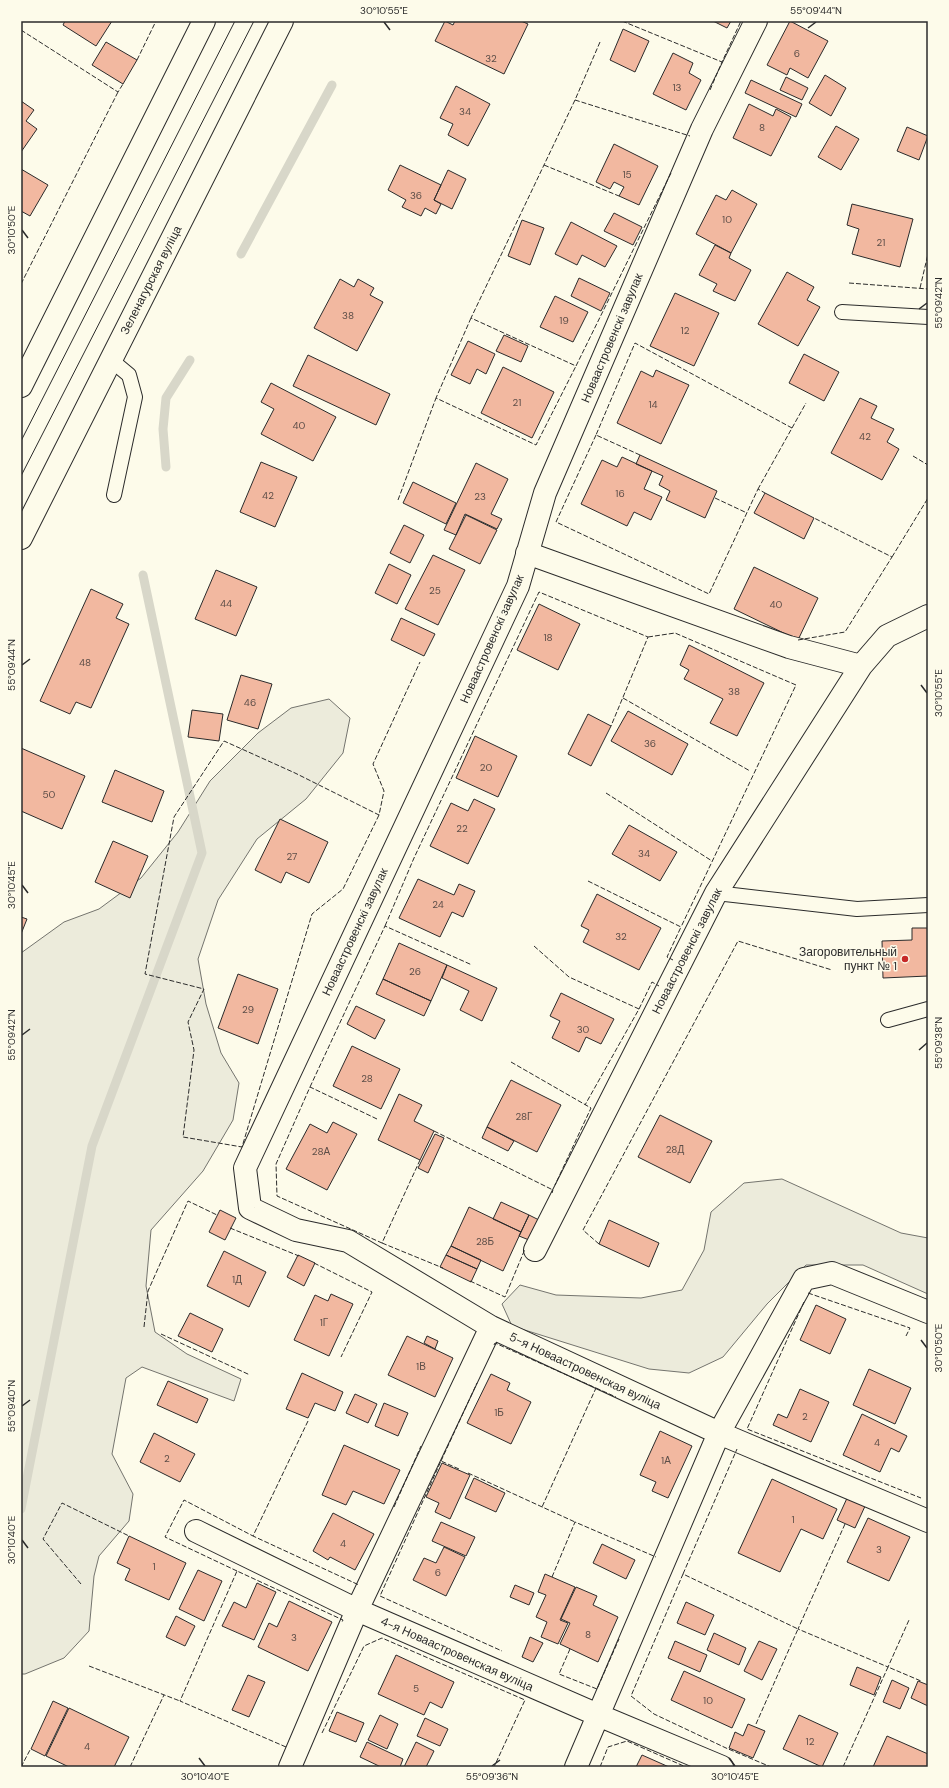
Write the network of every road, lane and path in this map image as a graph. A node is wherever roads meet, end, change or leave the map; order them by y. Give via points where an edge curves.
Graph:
1 (204, 21) edge
2 (282, 21) edge
3 (756, 21) edge
4 (842, 312) dead end
5 (928, 318) edge
6 (111, 360) junction
7 (21, 386) edge
8 (114, 496) dead end
9 (21, 538) edge
10 (527, 553) junction
11 (928, 616) edge
12 (861, 666) junction
13 (716, 893) junction
14 (928, 905) edge
15 (928, 1009) edge
16 (888, 1020) dead end
17 (250, 1208) joint
18 (535, 1250) dead end
19 (928, 1312) edge
20 (491, 1327) junction
21 (720, 1433) junction
22 (928, 1521) edge
23 (196, 1531) dead end
24 (357, 1610) junction
25 (598, 1715) junction
26 (290, 1767) edge
27 (576, 1767) edge
28 (722, 1767) edge

1 - 7 street
2 - 6 street, Зеленагурская вуліца
3 - 10 street, Новаастровенскі завулак via 702,129 544,493
4 - 5 lane
6 - 8 lane via 129,375 135,397
6 - 9 street, Зеленагурская вуліца
10 - 12 street via 789,647
10 - 17 street, Новаастровенскі завулак via 518,586 245,1168
11 - 12 street, Новаастровенскі завулак via 887,636
12 - 13 street, Новаастровенскі завулак
13 - 14 lane via 857,909
13 - 18 street, Новаастровенскі завулак
15 - 16 lane
17 - 20 street, 5-я Новаастровенская вуліца via 296,1230 348,1241
19 - 21 street via 832,1273 804,1279
20 - 21 street, 5-я Новаастровенская вуліца
20 - 24 street
21 - 22 street, 5-я Новаастровенская вуліца
21 - 25 street
23 - 24 street, 4-я Новаастровенская вуліца
24 - 25 street, 4-я Новаастровенская вуліца
24 - 26 street
25 - 27 street
25 - 28 street, 4-я Новаастровенская вуліца

